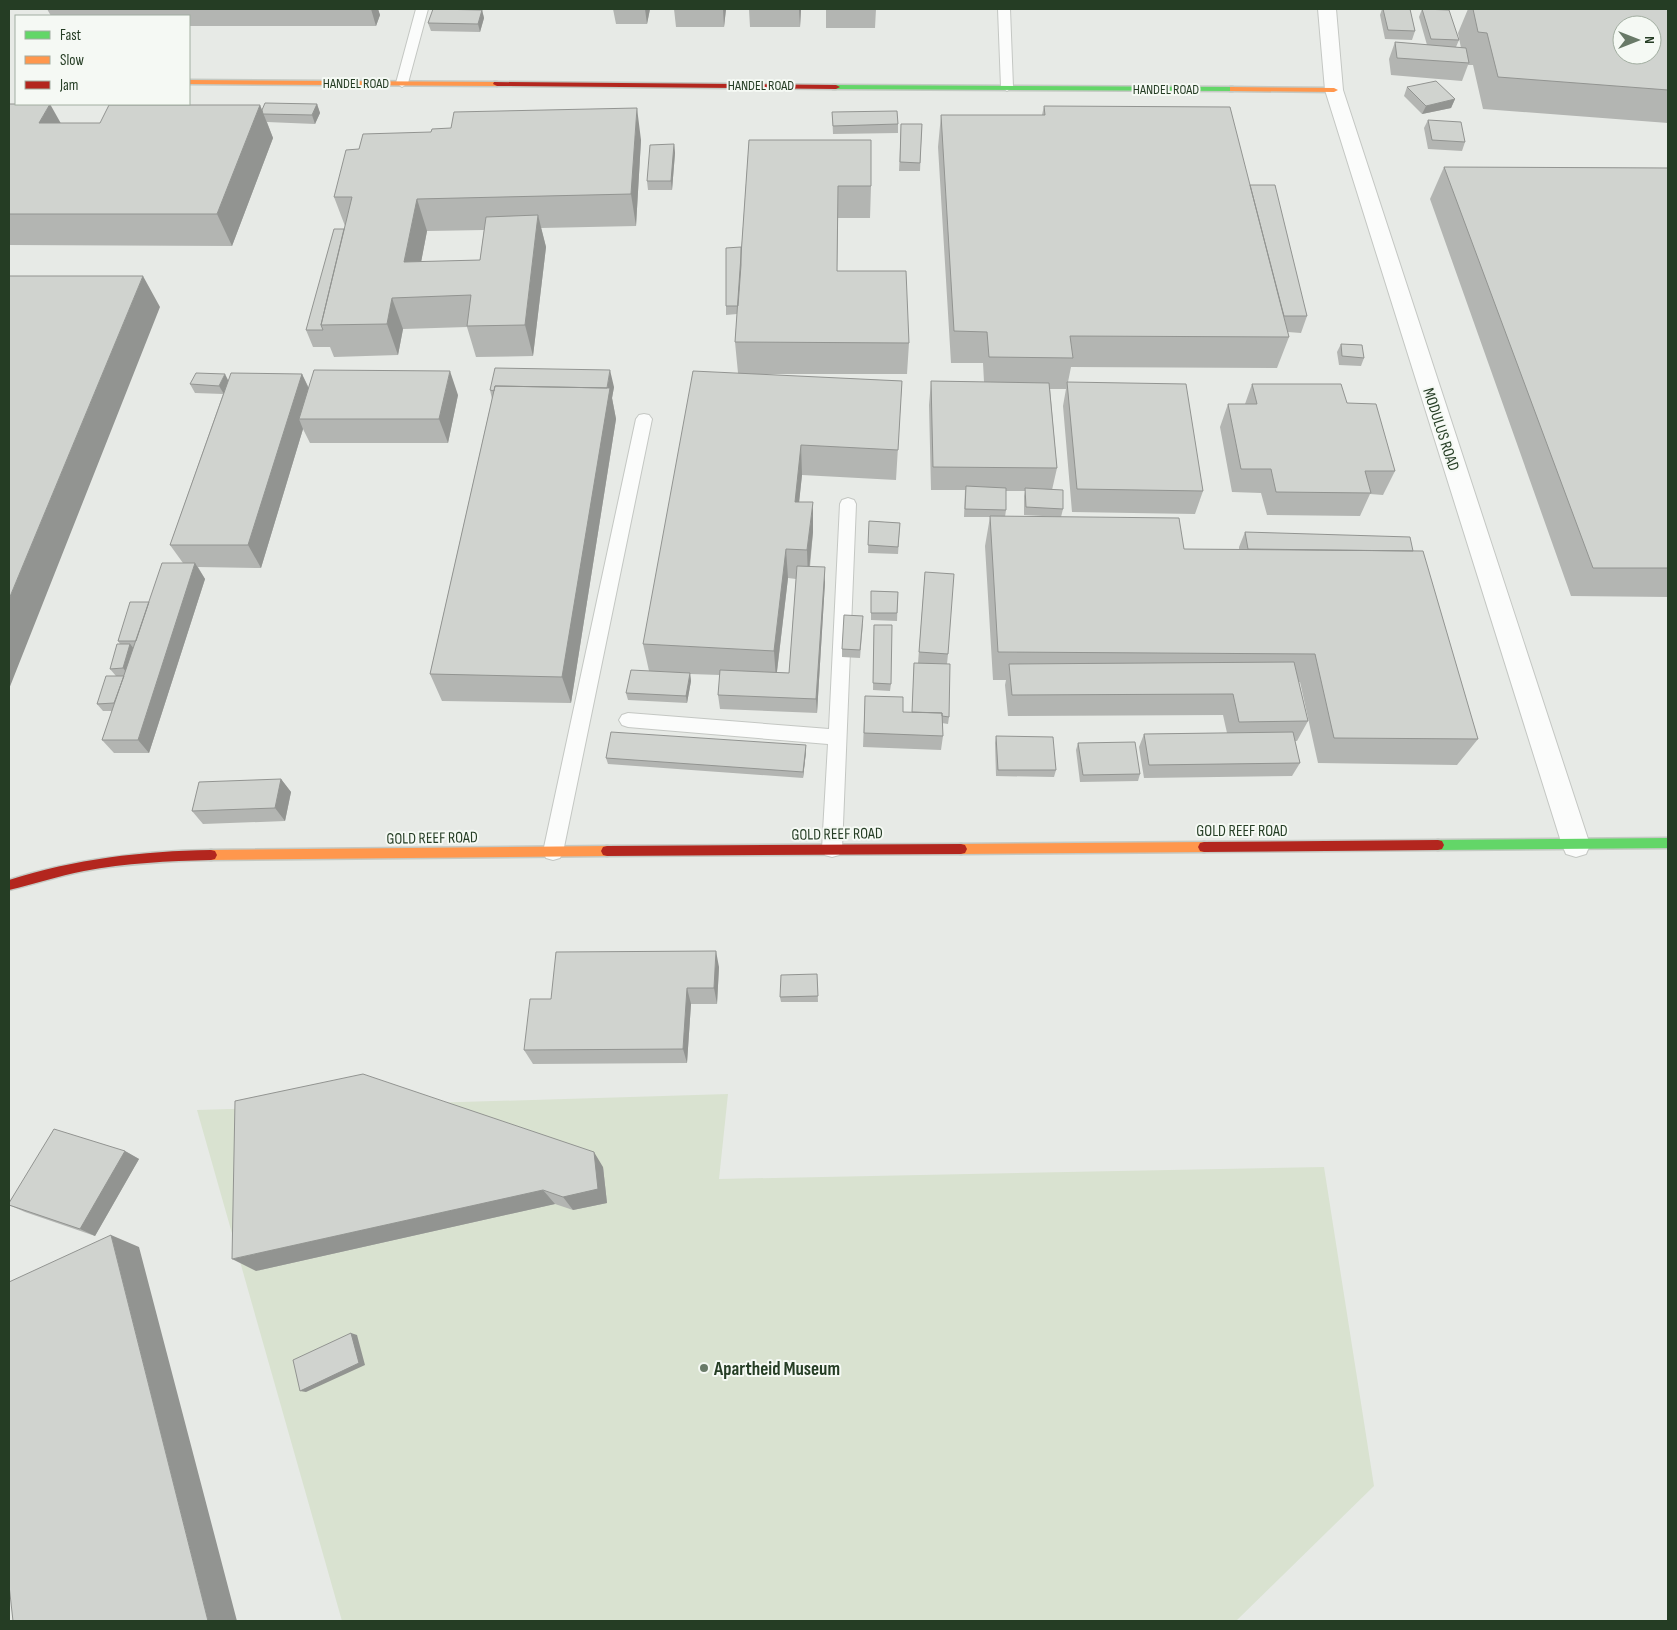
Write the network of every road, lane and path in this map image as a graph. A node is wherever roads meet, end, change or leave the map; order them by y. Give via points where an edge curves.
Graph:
1 (422, 9) edge
2 (1004, 9) edge
3 (1327, 9) edge
4 (190, 82) edge
5 (402, 83) junction
6 (1007, 87) junction
7 (1334, 90) junction
8 (644, 419) dead end
9 (848, 504) dead end
10 (628, 720) dead end
11 (837, 736) junction
12 (1668, 843) edge
13 (1576, 845) junction
14 (832, 850) junction
15 (553, 852) junction
16 (9, 885) edge

1 - 5 lane
2 - 6 lane
3 - 7 street, MODULUS ROAD
4 - 5 street, HANDEL ROAD
5 - 6 street, HANDEL ROAD
6 - 7 street, HANDEL ROAD
7 - 13 street, MODULUS ROAD
8 - 15 lane
9 - 11 lane
10 - 11 lane
11 - 14 lane
12 - 13 street, GOLD REEF ROAD
13 - 14 street, GOLD REEF ROAD
14 - 15 street, GOLD REEF ROAD
15 - 16 street, GOLD REEF ROAD via 165,855 118,858 74,866

